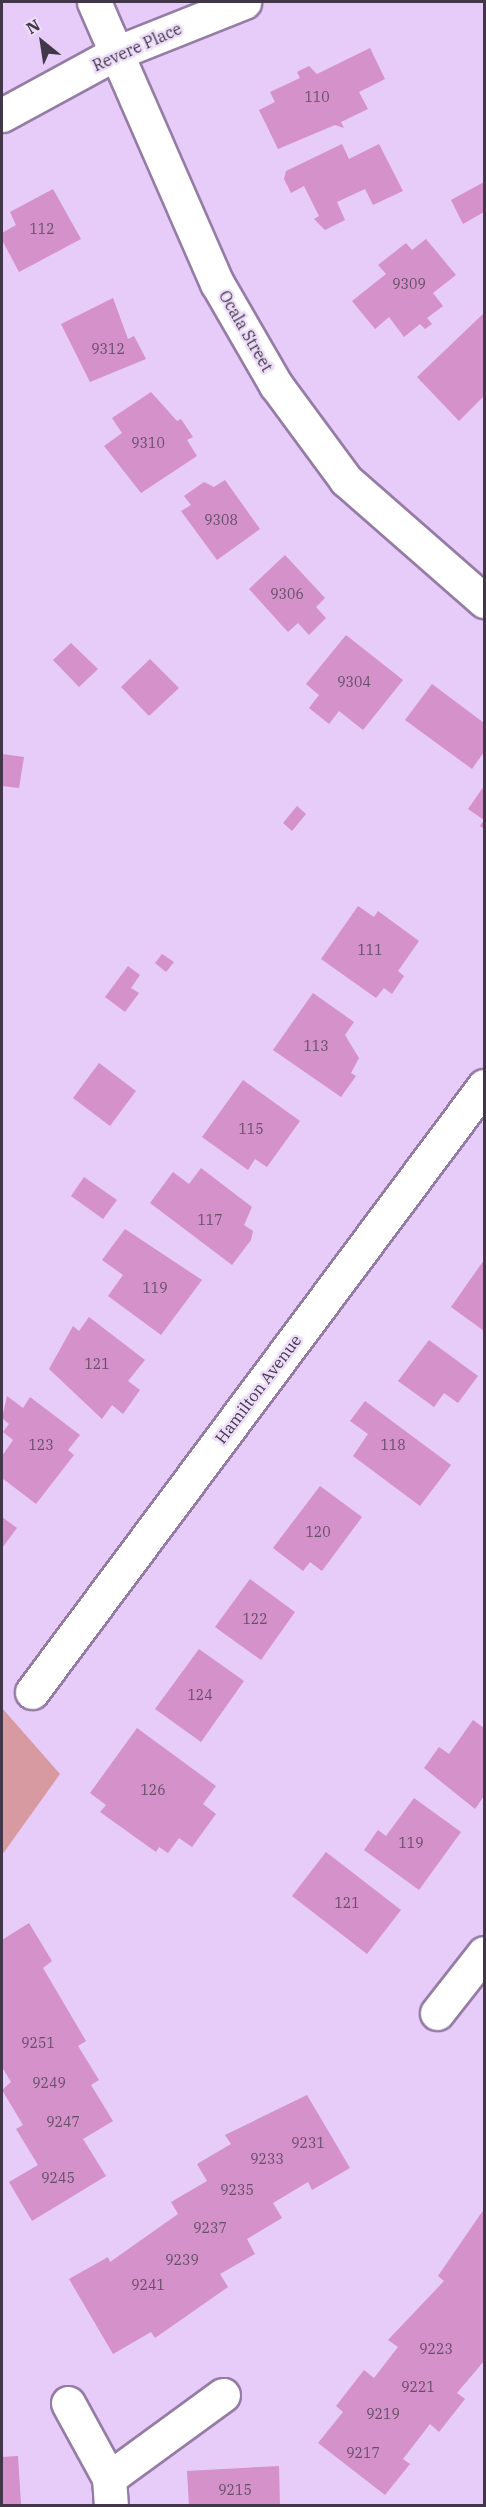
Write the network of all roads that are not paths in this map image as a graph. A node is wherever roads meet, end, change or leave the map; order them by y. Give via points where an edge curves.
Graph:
1 (94, 2) edge
2 (244, 2) edge
3 (116, 53) junction
4 (2, 115) edge
5 (484, 601) edge
6 (484, 1086) edge
7 (32, 1692) dead end
8 (484, 1953) edge
9 (437, 2013) dead end
10 (223, 2395) dead end
11 (68, 2403) dead end
12 (110, 2492) edge

1 - 3 street, Ocala Street
2 - 3 street, Revere Place
3 - 4 street, Revere Place
3 - 5 street, Ocala Street via 218,283 276,384 346,480
6 - 7 street, Hamilton Avenue
8 - 9 street
10 - 12 street
11 - 12 street

